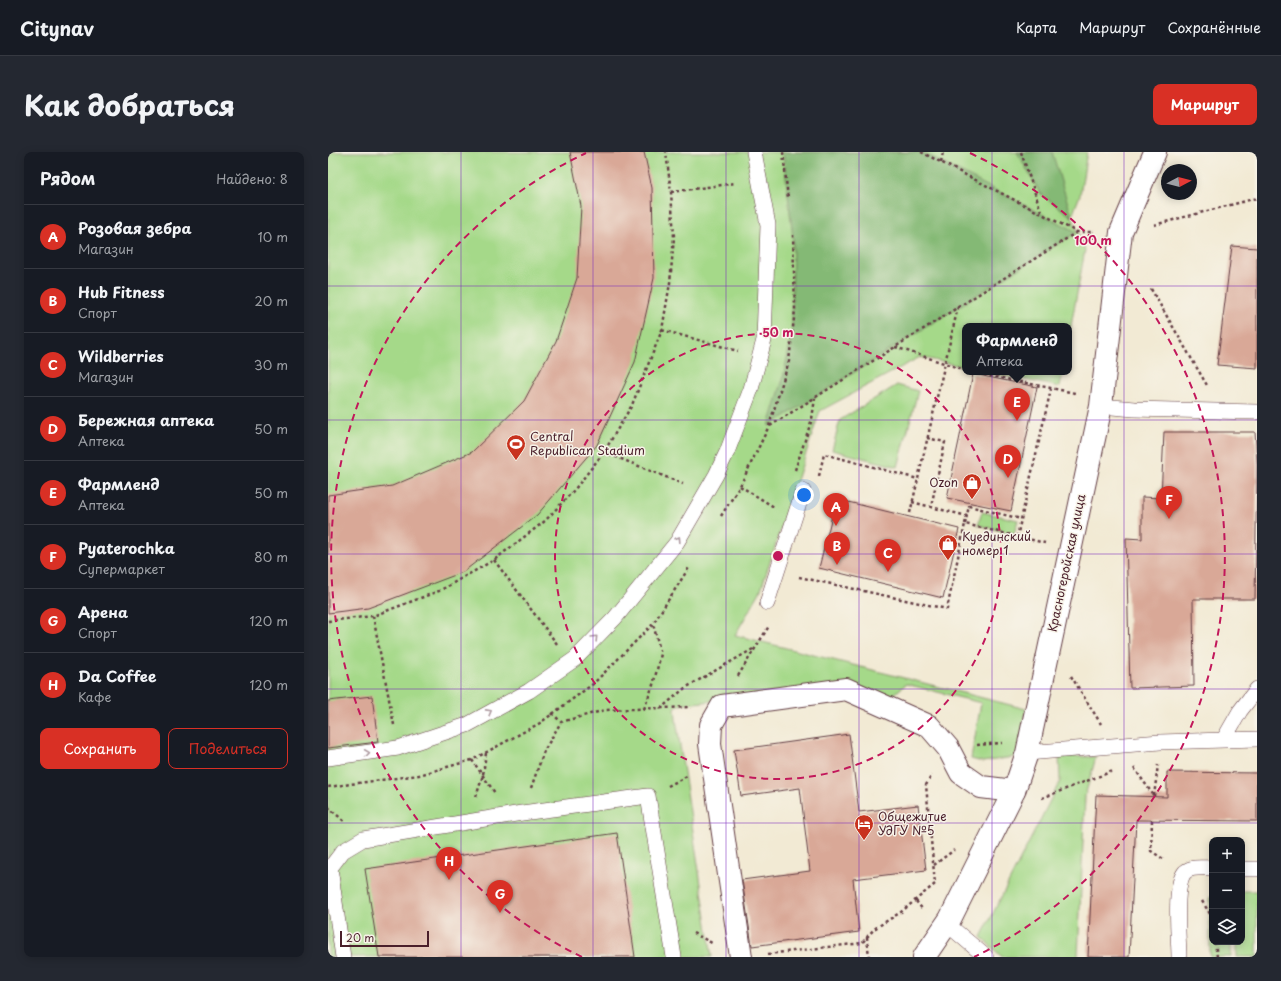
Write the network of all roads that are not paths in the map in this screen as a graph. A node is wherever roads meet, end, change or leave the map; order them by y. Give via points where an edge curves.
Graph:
1 (754, 152) edge
2 (1155, 152) edge
3 (1101, 406) junction
4 (1257, 412) edge
5 (803, 491) dead end
6 (767, 603) dead end
7 (1257, 689) edge
8 (1224, 739) junction
9 (1257, 739) edge
10 (1027, 753) junction
11 (328, 758) edge
12 (1014, 791) junction
13 (1209, 868) edge
14 (1245, 869) edge
15 (1257, 869) edge
16 (947, 924) junction
17 (343, 957) edge
18 (674, 957) edge
19 (741, 957) edge
20 (924, 957) edge
21 (986, 957) edge
22 (1179, 957) edge

11 -> 1 lane via 398,748 467,725 529,691 575,658 615,618 677,542 727,452 751,389 764,340 768,225
2 - 3 street, Красногеройская улица via 1121,232
3 - 4 lane
3 - 10 street, Красногеройская улица
5 - 6 lane
7 - 8 lane via 1236,717
8 - 9 lane
8 - 10 lane
10 - 12 street, Красногеройская улица
12 - 16 street, Красногеройская улица
12 - 19 street via 980,787 961,773 948,748 928,726 846,688 722,706 711,725 710,744
13 - 22 lane via 1194,868 1185,873 1178,887
14 - 15 lane
16 - 20 street, Красногеройская улица
16 - 21 lane
17 - 18 lane via 330,868 343,851 363,839 648,796

